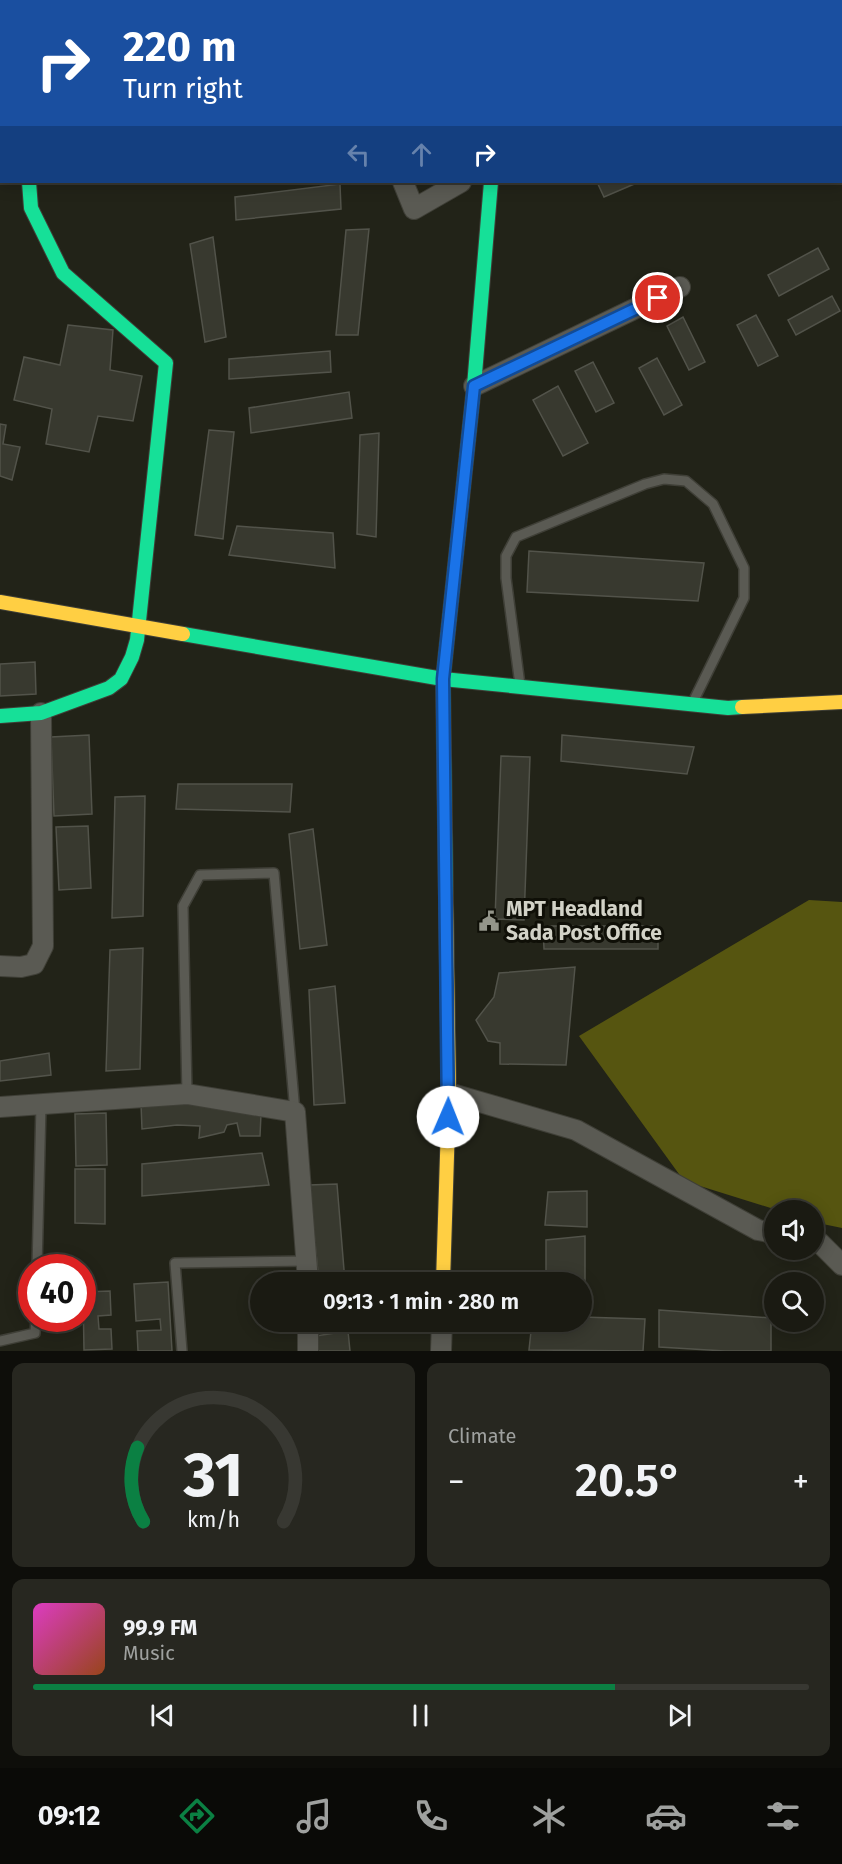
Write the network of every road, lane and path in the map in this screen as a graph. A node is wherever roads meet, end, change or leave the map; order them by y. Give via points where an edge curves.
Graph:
1 (29, 183) edge
2 (403, 183) edge
3 (459, 183) edge
4 (491, 183) edge
5 (680, 288) dead end
6 (474, 386) junction
7 (0, 602) edge
8 (138, 626) junction
9 (443, 679) junction
10 (520, 688) junction
11 (842, 702) edge
12 (692, 705) junction
13 (41, 713) junction
14 (0, 716) edge
15 (0, 966) edge
16 (448, 1093) junction
17 (187, 1094) junction
18 (41, 1105) junction
19 (0, 1107) edge
20 (295, 1112) junction
21 (764, 1231) edge
22 (824, 1247) edge
23 (37, 1254) edge
24 (308, 1261) junction
25 (842, 1265) edge
26 (308, 1272) edge
27 (443, 1272) edge
28 (35, 1332) edge
29 (308, 1332) edge
30 (442, 1332) edge
31 (0, 1341) edge
32 (182, 1351) edge
33 (308, 1351) edge
34 (441, 1351) edge

1 - 8 street via 31,208 63,273 166,363
2 - 3 street via 414,209
4 - 6 street
5 - 6 street
6 - 9 street
7 - 8 street
8 - 9 street
8 - 13 street via 132,657 121,679 109,688
9 - 10 street
9 - 16 street
10 - 12 street
10 - 12 lane via 506,578 506,556 516,537 645,484 664,479 686,481 713,504 744,568 744,598
11 - 12 street via 728,708
13 - 14 street
13 - 15 street via 44,946 34,964
16 - 21 street via 576,1130
16 - 27 street
17 - 18 street
17 - 20 street
17 - 20 lane via 183,906 200,875 274,873
18 - 19 street
18 - 23 lane
20 - 24 street
22 - 25 street
24 - 26 street
24 - 32 lane via 175,1263
28 - 31 lane
29 - 33 street
30 - 34 street

